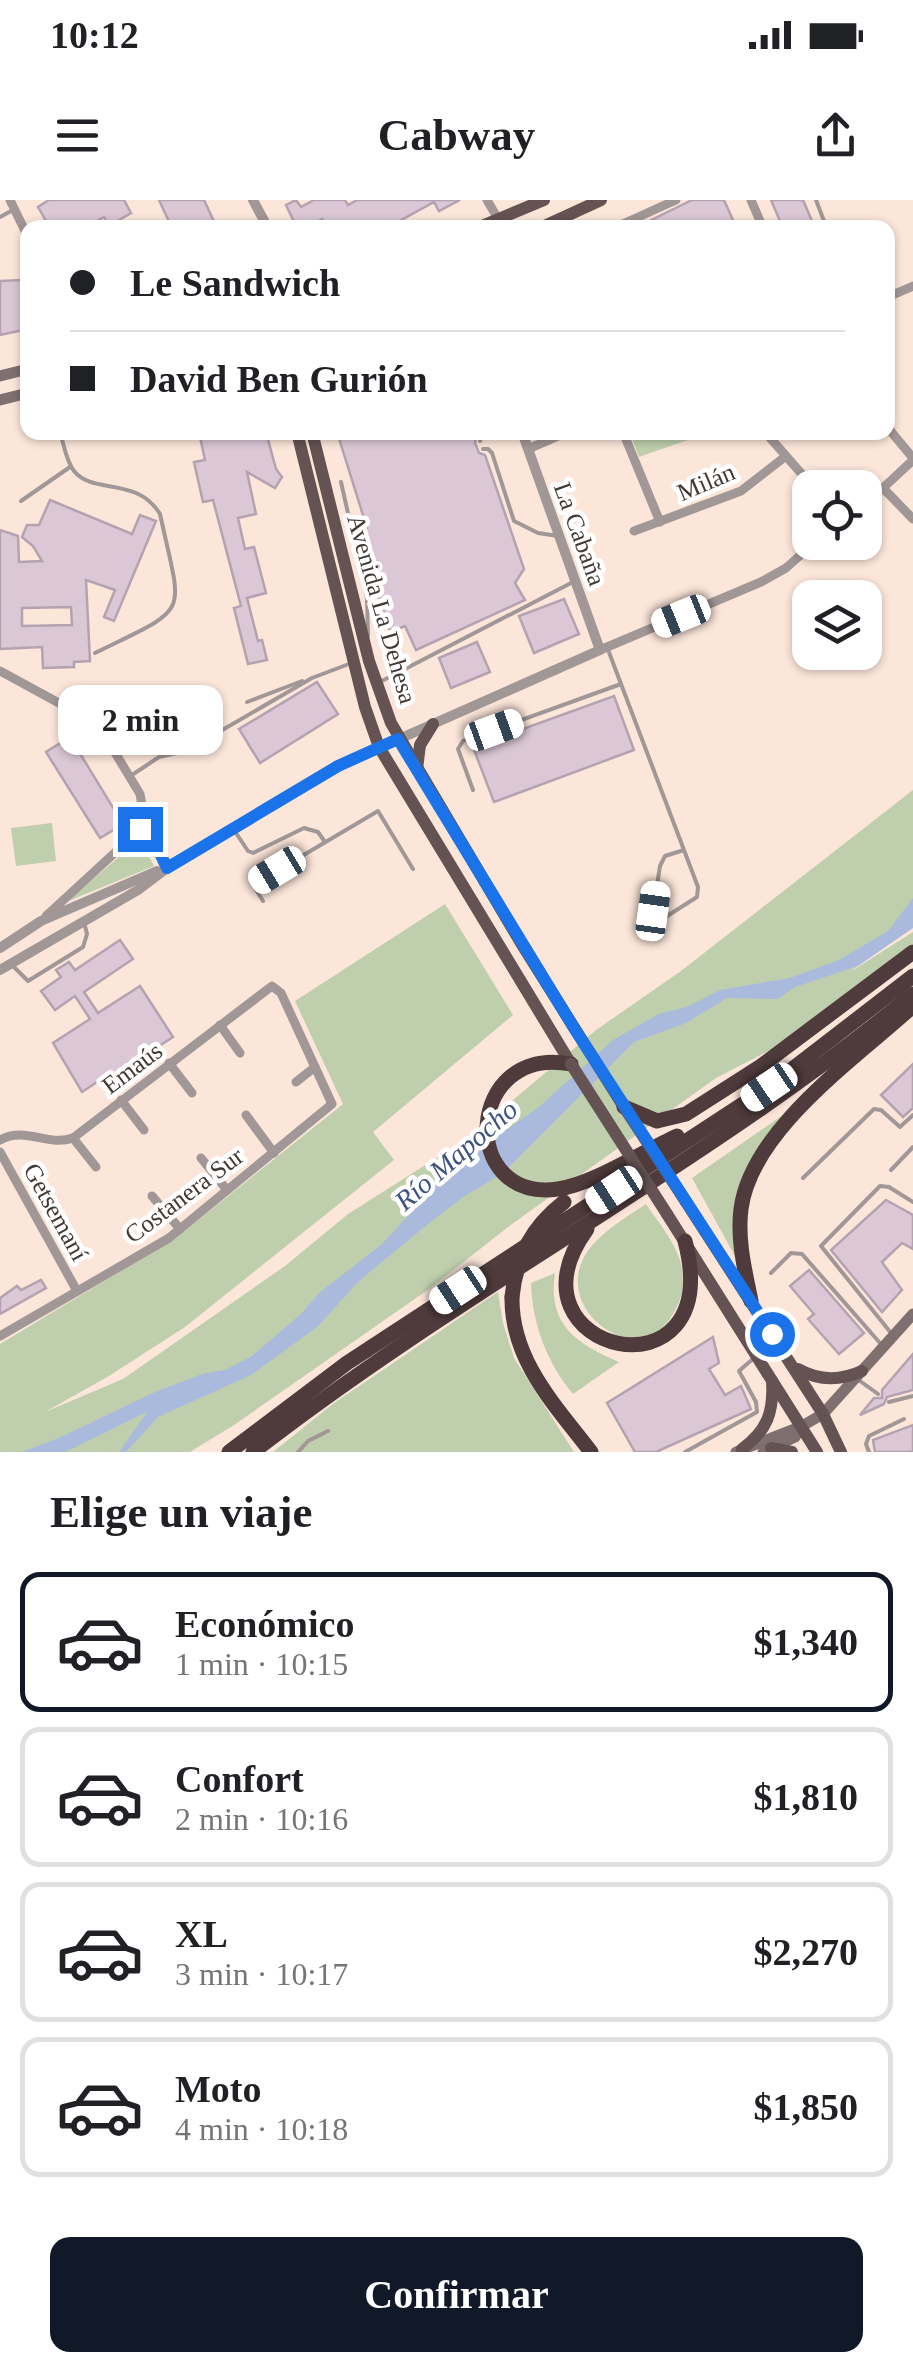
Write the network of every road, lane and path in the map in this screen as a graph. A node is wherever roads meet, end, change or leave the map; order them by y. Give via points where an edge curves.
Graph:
1 (487, 200) edge
2 (544, 200) edge
3 (601, 200) edge
4 (676, 200) edge
5 (12, 205) edge
6 (0, 217) edge
7 (498, 219) joint
8 (557, 220) edge
9 (632, 220) edge
10 (895, 437) edge
11 (62, 440) edge
12 (299, 440) edge
13 (314, 440) edge
14 (525, 440) edge
15 (549, 440) edge
16 (627, 440) edge
17 (772, 440) edge
18 (483, 449) dead end
19 (528, 449) junction
20 (786, 456) junction
21 (913, 459) edge
22 (70, 468) junction
23 (798, 470) edge
24 (341, 482) dead end
25 (883, 488) joint
26 (21, 501) dead end
27 (913, 519) edge
28 (660, 522) junction
29 (634, 531) dead end
30 (560, 536) junction
31 (792, 559) edge
32 (576, 580) junction
33 (603, 648) junction
34 (95, 653) dead end
35 (361, 662) junction
36 (0, 672) edge
37 (312, 678) junction
38 (375, 683) junction
39 (621, 684) junction
40 (246, 702) dead end
41 (433, 724) junction
42 (203, 729) dead end
43 (398, 739) junction
44 (379, 746) junction
45 (159, 758) junction
46 (418, 772) junction
47 (131, 776) junction
48 (473, 790) dead end
49 (145, 822) junction
50 (233, 828) junction
51 (326, 842) junction
52 (684, 850) junction
53 (167, 868) junction
54 (412, 869) dead end
55 (263, 901) dead end
56 (42, 920) junction
57 (84, 921) junction
58 (3, 946) edge
59 (913, 952) edge
60 (5, 967) edge
61 (913, 976) edge
62 (913, 994) edge
63 (913, 1006) edge
64 (220, 1025) junction
65 (240, 1053) dead end
66 (168, 1063) junction
67 (571, 1064) junction
68 (315, 1067) junction
69 (296, 1082) dead end
70 (769, 1087) junction
71 (192, 1093) dead end
72 (122, 1100) junction
73 (624, 1107) junction
74 (246, 1116) dead end
75 (913, 1116) edge
76 (144, 1130) dead end
77 (73, 1138) junction
78 (0, 1140) edge
79 (913, 1148) edge
80 (0, 1152) edge
81 (274, 1154) junction
82 (201, 1158) dead end
83 (96, 1167) dead end
84 (891, 1170) dead end
85 (803, 1178) dead end
86 (227, 1190) junction
87 (152, 1196) dead end
88 (560, 1196) junction
89 (913, 1202) edge
90 (596, 1218) junction
91 (180, 1229) junction
92 (685, 1241) junction
93 (772, 1273) dead end
94 (76, 1291) junction
95 (751, 1301) junction
96 (913, 1314) edge
97 (0, 1336) edge
98 (893, 1336) junction
99 (884, 1346) junction
100 (758, 1356) junction
101 (793, 1366) junction
102 (859, 1374) junction
103 (772, 1379) junction
104 (878, 1394) dead end
105 (913, 1396) edge
106 (889, 1402) dead end
107 (823, 1414) junction
108 (904, 1419) dead end
109 (802, 1426) junction
110 (328, 1431) dead end
111 (698, 1443) junction
112 (588, 1449) edge
113 (739, 1450) edge
114 (767, 1450) edge
115 (229, 1452) edge
116 (253, 1452) edge
117 (298, 1452) edge
118 (685, 1452) edge
119 (706, 1452) edge
120 (792, 1452) edge
121 (818, 1452) edge
122 (841, 1452) edge
123 (869, 1452) edge

1 - 7 street
2 - 7 main road
3 - 8 main road
4 - 9 street
5 - 6 lane
10 - 21 street
11 - 22 lane
12 - 35 main road, Avenida La Dehesa
13 - 35 main road, Avenida La Dehesa
14 - 19 street, La Cabaña
15 - 19 street
16 - 28 street
17 - 20 street
18 - 30 lane via 492,454 514,520 538,534
19 - 30 street, La Cabaña
20 - 23 street
20 - 28 street, Milán via 741,491
21 - 25 street
22 - 26 lane
22 - 34 lane via 85,480 154,504 177,594 160,622
24 - 35 lane via 367,598
25 - 27 street
28 - 29 street, Milán
30 - 32 street, La Cabaña
31 - 33 street via 762,582
32 - 33 street, La Cabaña
32 - 38 lane
33 - 39 lane
33 - 41 street
35 - 37 lane
35 - 38 main road, Avenida La Dehesa
35 - 44 main road, Avenida La Dehesa
36 - 47 street via 93,724
37 - 40 lane
37 - 45 lane via 186,751
38 - 43 main road, Avenida La Dehesa
39 - 48 lane via 462,741 458,748
39 - 52 lane
41 - 43 street
41 - 46 main road via 420,744
42 - 45 lane
43 - 44 street
43 - 46 main road, Avenida La Dehesa
44 - 50 street
44 - 67 main road, Avenida La Dehesa
45 - 47 lane
46 - 73 main road, Avenida La Dehesa
47 - 49 street
49 - 53 street
49 - 56 street
50 - 51 lane via 253,854 304,828
50 - 53 street
51 - 54 lane via 378,811
51 - 55 lane via 253,885
52 - 52 lane via 698,898 658,917 653,911 660,866 665,856
53 - 56 street
53 - 57 street
56 - 58 street
57 - 60 street
57 - 60 lane via 83,947 28,981
58 - 60 street
59 - 73 highway via 738,1081 671,1120 652,1120
61 - 70 highway
62 - 90 highway via 760,1110
63 - 95 highway via 790,1118 756,1160 740,1227
64 - 65 street
64 - 66 street, Emaús
64 - 68 street, Emaús via 275,987
66 - 71 street
66 - 72 street, Emaús
67 - 88 highway via 525,1068 498,1088 486,1124 493,1159 504,1174
67 - 92 main road, Avenida La Dehesa, bridge
68 - 69 street
68 - 81 street, Costanera Sur via 332,1104
70 - 88 highway
70 - 115 highway via 361,1354
72 - 76 street
72 - 77 street, Emaús
73 - 95 main road, Avenida La Dehesa, bridge
74 - 81 street
75 - 85 lane via 900,1127 874,1109
77 - 78 street via 56,1141 23,1132
77 - 83 street
79 - 84 lane
80 - 94 street, Getsemaní
81 - 86 street, Costanera Sur
82 - 86 street
86 - 91 street, Costanera Sur
87 - 91 street
88 - 112 highway, bridge via 518,1266 513,1322 546,1393
89 - 98 lane via 880,1186 820,1246
90 - 92 highway via 571,1254 566,1294 580,1322 616,1344 654,1341 681,1319 692,1288
90 - 116 highway via 358,1372
91 - 94 street, Costanera Sur
92 - 100 main road, Avenida La Dehesa
93 - 99 lane via 791,1253 802,1254
94 - 97 street, Costanera Sur
95 - 101 main road, Avenida La Dehesa
96 - 98 main road
98 - 99 main road
99 - 102 main road
100 - 103 main road, Avenida La Dehesa
100 - 111 lane via 739,1370 757,1412
101 - 102 main road via 824,1378
101 - 107 main road, Avenida La Dehesa
102 - 104 lane
102 - 107 main road
103 - 109 main road, Avenida La Dehesa
103 - 113 main road via 770,1418
105 - 106 lane
107 - 109 main road
107 - 122 main road, Avenida La Dehesa
108 - 123 lane via 868,1436
109 - 113 main road
109 - 114 main road via 795,1437
109 - 121 main road, Avenida La Dehesa
110 - 117 lane
111 - 118 lane
111 - 119 lane
114 - 120 main road

